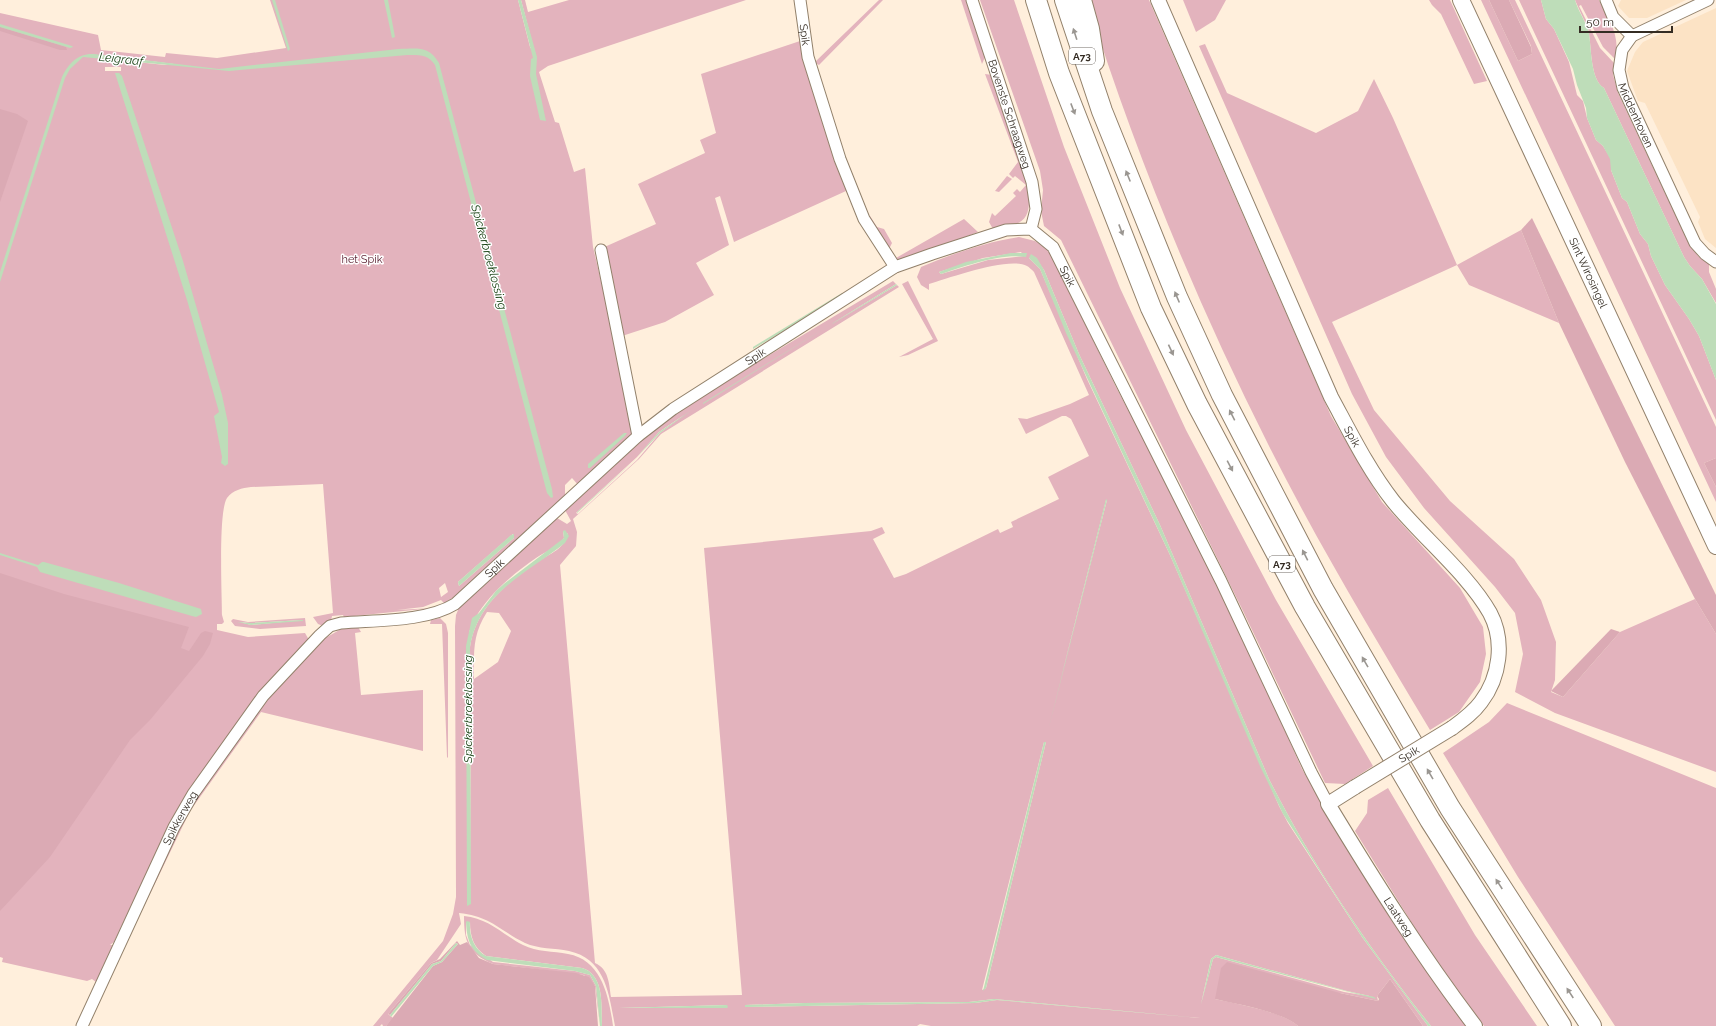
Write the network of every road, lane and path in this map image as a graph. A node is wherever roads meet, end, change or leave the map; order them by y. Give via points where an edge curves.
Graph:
1 (800, 0) edge
2 (972, 0) edge
3 (1024, 0) edge
4 (1036, 0) edge
5 (1065, 0) edge
6 (1081, 0) edge
7 (1158, 0) edge
8 (1461, 0) edge
9 (1606, 0) edge
10 (1708, 0) edge
11 (1632, 36) junction
12 (1059, 73) junction
13 (1102, 110) junction
14 (1031, 229) junction
15 (601, 250) dead end
16 (1716, 262) edge
17 (896, 267) junction
18 (638, 436) junction
19 (1716, 546) edge
20 (320, 635) joint
21 (1328, 804) junction
22 (82, 1026) edge
23 (1475, 1026) edge
24 (1561, 1026) edge
25 (1591, 1026) edge

1 - 17 street, Spik via 808,57 840,159 864,219
2 - 14 street, Bovenste Schraagweg via 1032,182 1036,209
3 - 12 highway, A73 via 1041,46
4 - 12 highway, A73
13 -> 5 highway, A73
6 - 13 highway, A73 via 1089,29
7 - 21 street, Spik, bridge via 1331,397 1363,456 1393,500 1471,587 1490,614 1497,632 1497,671 1490,689 1470,715
8 - 19 main road, Sint Wirosingel
9 - 11 street via 1613,17
10 - 11 street
11 - 16 street, Middenhoven via 1622,50 1619,70 1623,88 1695,243
12 -> 24 highway, A73 via 1151,308 1197,404 1305,607 1430,820
25 -> 13 highway, A73 via 1450,808 1323,589 1222,395 1180,304
14 - 17 street, Spik via 1006,230
14 - 21 street, Spik via 1053,246 1221,581
15 - 18 street
17 - 18 street, Spik via 673,409
18 - 20 street, Spik via 455,604 424,616 341,623 330,626
20 - 22 street, Spikkerweg via 263,696 193,794 174,827
21 - 23 street, Laatweg via 1410,936

